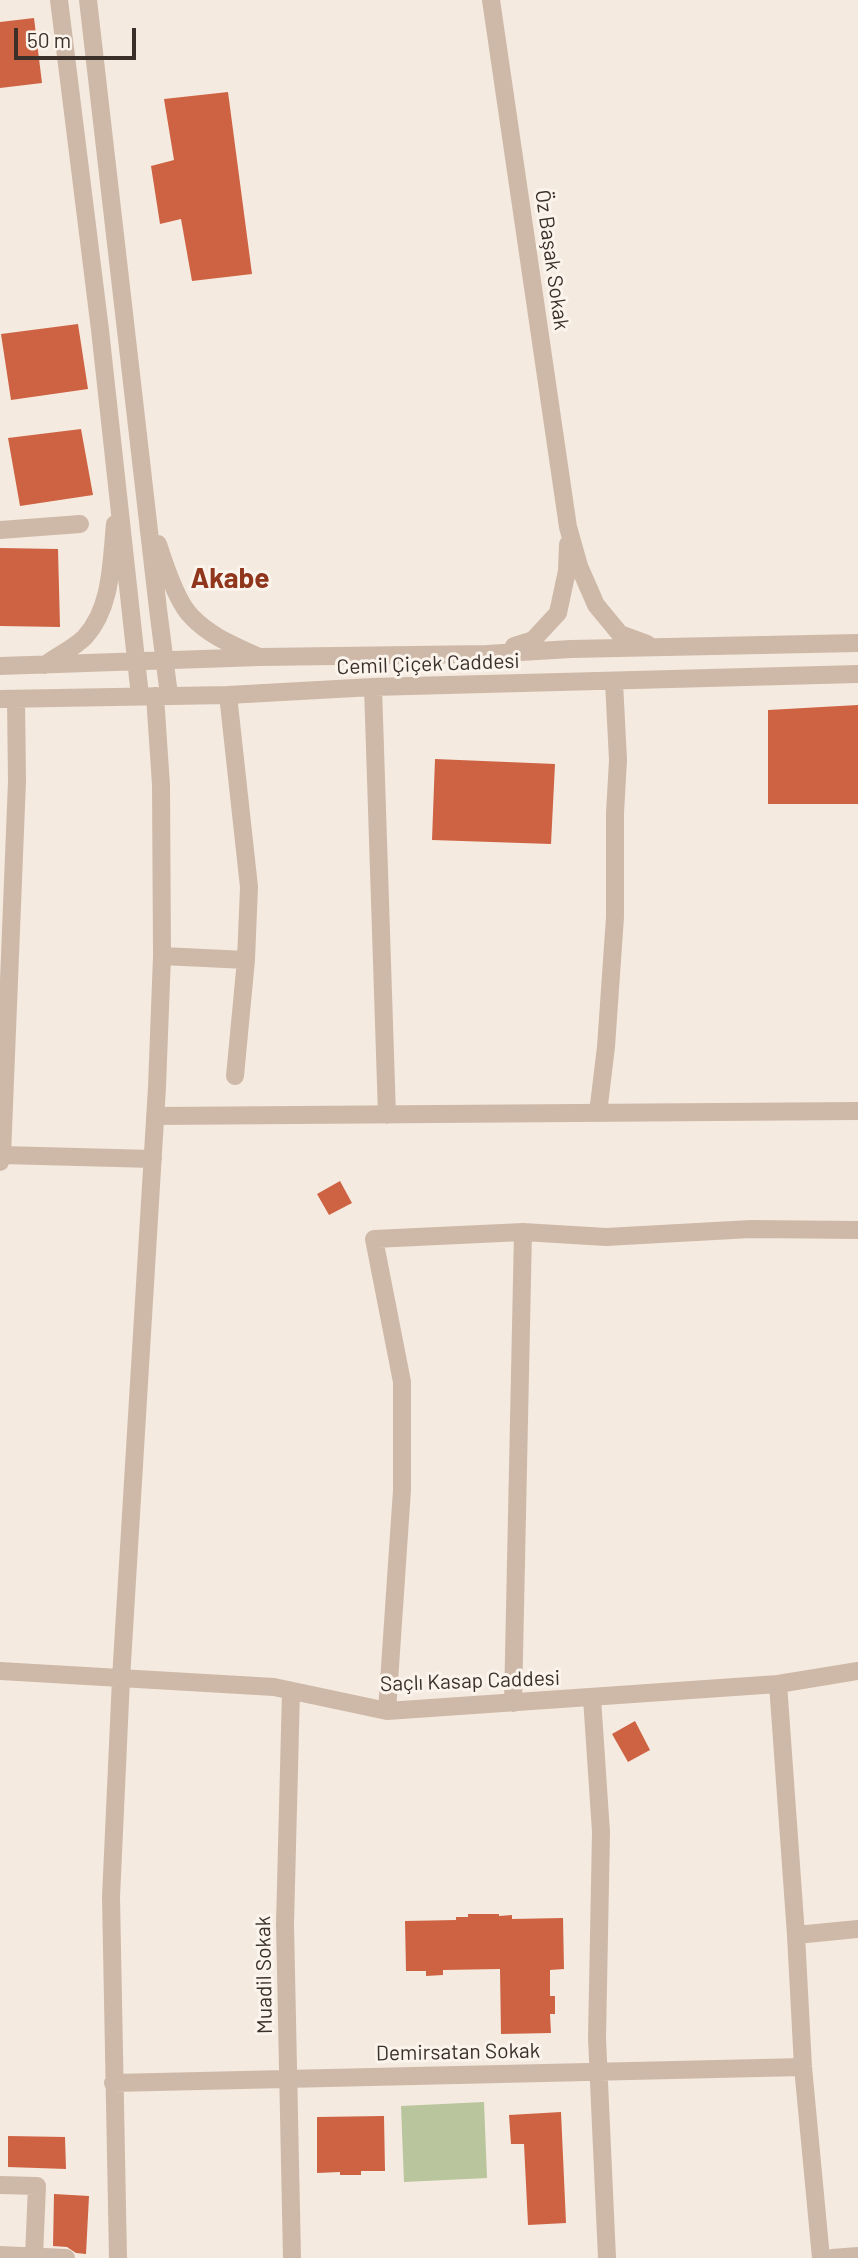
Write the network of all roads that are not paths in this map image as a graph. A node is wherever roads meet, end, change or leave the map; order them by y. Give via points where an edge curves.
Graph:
1 (59, 0) edge
2 (88, 0) edge
3 (491, 0) edge
4 (118, 493) junction
5 (146, 510) junction
6 (80, 524) dead end
7 (0, 527) edge
8 (568, 527) junction
9 (858, 643) edge
10 (658, 648) junction
11 (487, 653) junction
12 (260, 657) junction
13 (164, 660) junction
14 (138, 662) junction
15 (44, 665) junction
16 (0, 666) edge
17 (858, 674) edge
18 (614, 682) junction
19 (373, 687) junction
20 (228, 695) junction
21 (155, 696) junction
22 (8, 699) edge
23 (162, 957) junction
24 (246, 960) junction
25 (235, 1076) dead end
26 (858, 1111) edge
27 (598, 1113) junction
28 (387, 1115) junction
29 (155, 1116) junction
30 (1, 1159) edge
31 (153, 1159) junction
32 (858, 1230) edge
33 (523, 1232) junction
34 (0, 1671) edge
35 (858, 1671) edge
36 (121, 1679) junction
37 (778, 1684) junction
38 (291, 1691) junction
39 (593, 1698) junction
40 (513, 1703) junction
41 (387, 1711) junction
42 (858, 1928) edge
43 (796, 1935) junction
44 (803, 2067) junction
45 (599, 2073) junction
46 (289, 2078) junction
47 (113, 2083) junction
48 (0, 2185) edge
49 (0, 2255) edge
50 (34, 2256) junction
51 (858, 2256) edge
52 (66, 2258) edge
53 (118, 2258) edge
54 (292, 2258) edge
55 (607, 2258) edge
56 (821, 2258) edge
57 (832, 2258) edge

1 - 4 street
2 - 5 street
3 - 8 street, Öz Başak Sokak
4 - 14 street
4 - 15 street via 107,595 98,618 83,639
5 - 12 street via 167,573 189,616 215,637
5 - 13 street
6 - 7 street
8 - 10 street via 596,605 620,634
8 - 11 street via 567,571 558,613 533,640
9 - 10 street, Cemil Çiçek Caddesi
10 - 11 street, Cemil Çiçek Caddesi
11 - 12 street, Cemil Çiçek Caddesi
12 - 13 street, Cemil Çiçek Caddesi
13 - 14 street, Cemil Çiçek Caddesi
13 - 21 street
14 - 15 street, Cemil Çiçek Caddesi
14 - 21 street
15 - 16 street, Cemil Çiçek Caddesi
17 - 18 street, Cemil Çiçek Caddesi
18 - 19 street, Cemil Çiçek Caddesi
18 - 27 street via 618,761 615,917
19 - 20 street, Cemil Çiçek Caddesi
19 - 28 street
20 - 21 street, Cemil Çiçek Caddesi
20 - 24 street via 249,887
21 - 22 street, Cemil Çiçek Caddesi
21 - 23 street via 161,785
22 - 30 street via 16,781
23 - 24 street
23 - 29 street
24 - 25 street
26 - 27 street
27 - 28 street
28 - 29 street
29 - 31 street
30 - 31 street
31 - 36 street
32 - 33 street via 751,1229 606,1237
33 - 40 street
33 - 41 street via 374,1240 402,1382 402,1490
34 - 36 street, Saçlı Kasap Caddesi
35 - 37 street, Saçlı Kasap Caddesi
36 - 38 street, Saçlı Kasap Caddesi
36 - 47 street via 110,1897
37 - 39 street, Saçlı Kasap Caddesi
37 - 43 street
38 - 41 street, Saçlı Kasap Caddesi
38 - 46 street, Muadil Sokak via 285,1924
39 - 40 street, Saçlı Kasap Caddesi
39 - 45 street via 601,1832
40 - 41 street, Saçlı Kasap Caddesi
42 - 43 street
43 - 44 street
44 - 45 street, Demirsatan Sokak
44 - 56 street
45 - 46 street, Demirsatan Sokak
45 - 55 street
46 - 47 street, Demirsatan Sokak
46 - 54 street, Muadil Sokak
47 - 53 street
48 - 50 street via 37,2186
49 - 50 street
50 - 52 street
51 - 57 street

